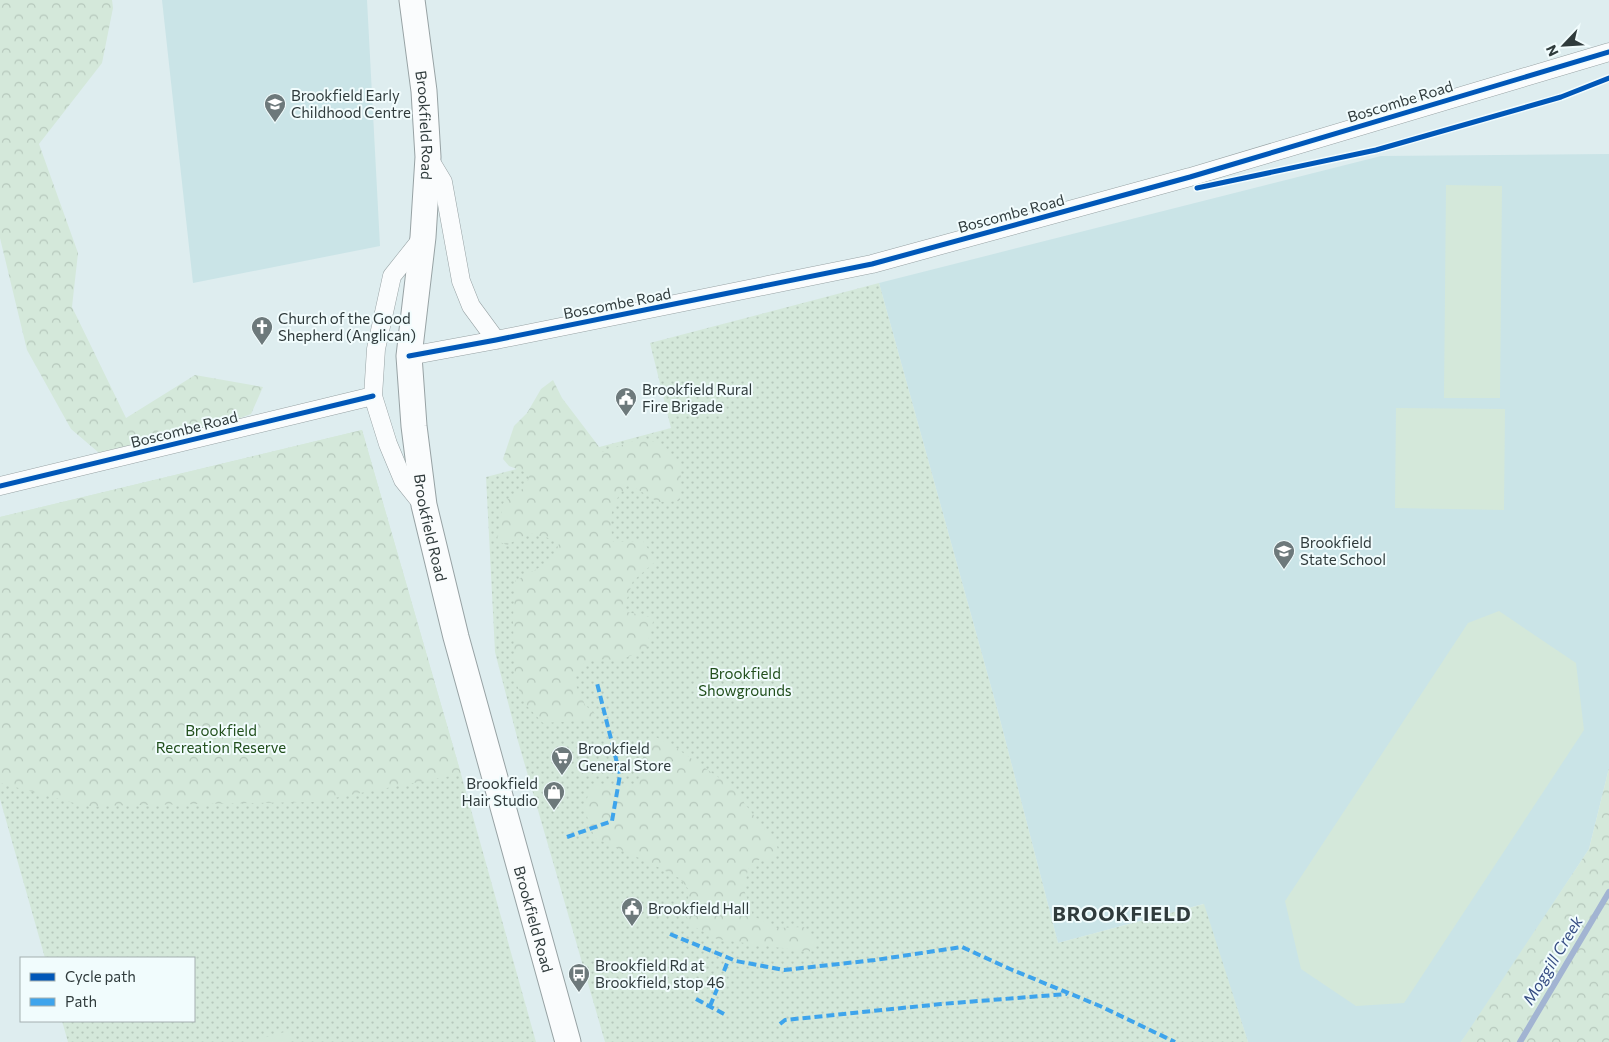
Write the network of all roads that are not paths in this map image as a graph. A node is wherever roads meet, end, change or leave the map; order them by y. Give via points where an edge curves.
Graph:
1 (412, 0) edge
2 (1609, 52) edge
3 (428, 157) junction
4 (423, 237) junction
5 (496, 340) junction
6 (409, 356) junction
7 (373, 396) junction
8 (0, 486) edge
9 (424, 506) junction
10 (568, 1042) edge

1 - 3 main road, Brookfield Road via 424,91
2 - 5 street, Boscombe Road via 1190,177 872,264
3 - 4 main road, Brookfield Road
3 - 5 street via 442,182 461,281 471,306
4 - 6 main road, Brookfield Road
4 - 7 street via 392,276 376,349
5 - 6 street, Boscombe Road
6 - 9 main road, Brookfield Road
7 - 8 street, Boscombe Road
7 - 9 street via 403,480
9 - 10 main road, Brookfield Road via 456,638

